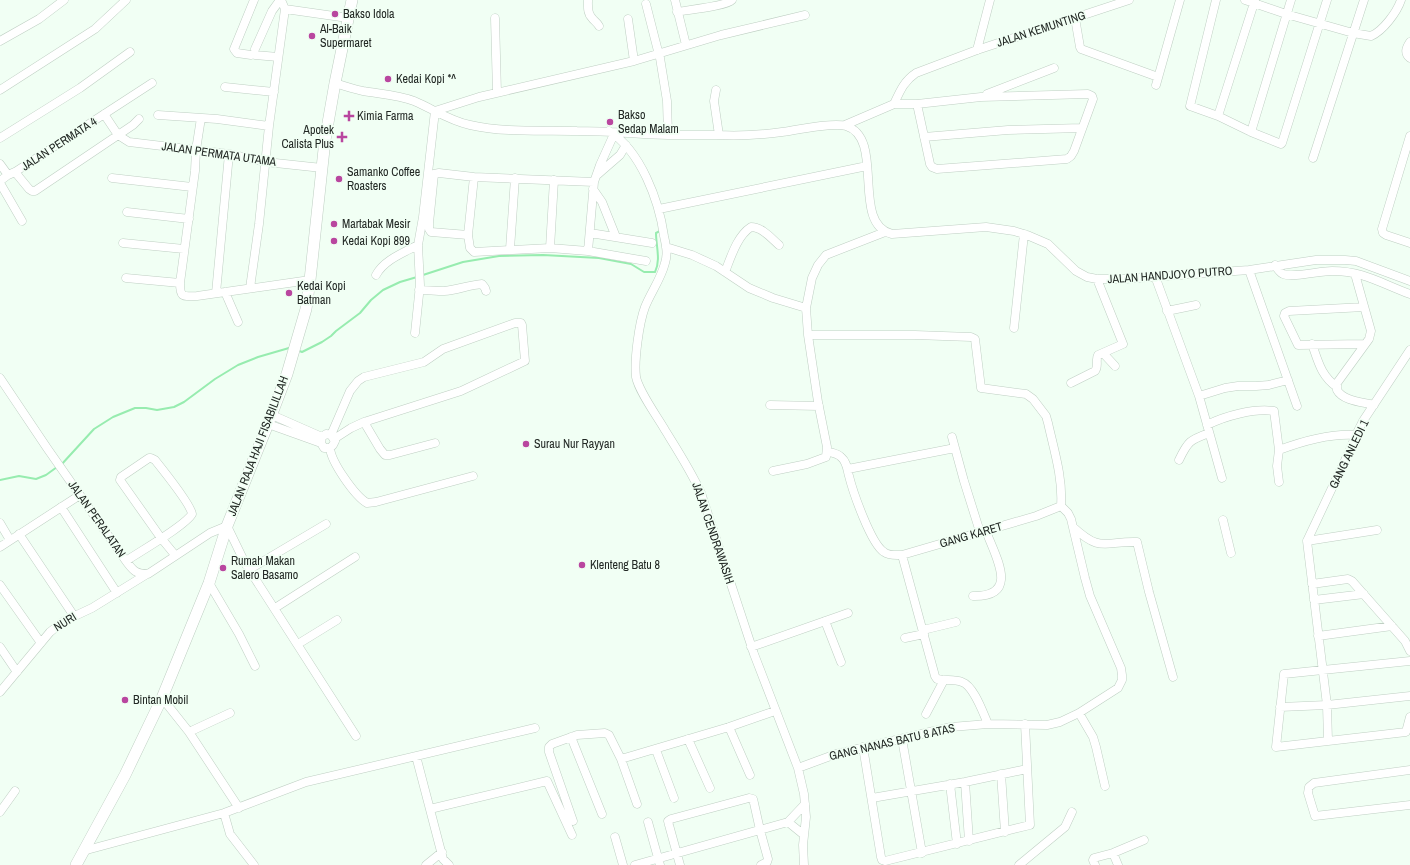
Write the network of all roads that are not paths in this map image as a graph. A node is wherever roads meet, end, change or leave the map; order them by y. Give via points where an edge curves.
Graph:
1 (64, 0) edge
2 (126, 0) edge
3 (254, 0) edge
4 (280, 0) edge
5 (352, 0) edge
6 (588, 0) edge
7 (675, 0) edge
8 (732, 0) edge
9 (990, 0) edge
10 (1129, 0) edge
11 (1180, 0) edge
12 (1216, 0) edge
13 (1245, 0) edge
14 (1291, 0) edge
15 (1328, 0) edge
16 (1364, 0) edge
17 (1401, 0) edge
18 (1255, 1) edge
19 (646, 4) dead end
20 (285, 9) junction
21 (677, 12) junction
22 (1286, 14) junction
23 (805, 15) dead end
24 (348, 18) junction
25 (495, 18) dead end
26 (1075, 18) junction
27 (628, 19) dead end
28 (1321, 24) junction
29 (599, 26) dead end
30 (1353, 33) junction
31 (0, 41) edge
32 (1410, 42) edge
33 (686, 45) junction
34 (977, 50) junction
35 (130, 52) dead end
36 (254, 53) junction
37 (278, 57) junction
38 (659, 57) junction
39 (1410, 58) edge
40 (634, 61) junction
41 (1054, 68) dead end
42 (1158, 77) junction
43 (152, 83) dead end
44 (335, 83) junction
45 (1156, 85) dead end
46 (225, 87) dead end
47 (0, 90) edge
48 (716, 90) dead end
49 (274, 92) junction
50 (497, 93) junction
51 (981, 97) junction
52 (894, 104) junction
53 (917, 104) junction
54 (434, 111) junction
55 (104, 114) junction
56 (158, 115) dead end
57 (1218, 116) junction
58 (201, 118) junction
59 (139, 119) dead end
60 (845, 125) junction
61 (270, 126) junction
62 (1082, 128) junction
63 (1251, 132) junction
64 (611, 133) junction
65 (118, 135) junction
66 (668, 135) junction
67 (718, 135) junction
68 (1410, 136) edge
69 (924, 137) junction
70 (0, 138) edge
71 (626, 145) junction
72 (196, 150) junction
73 (229, 154) junction
74 (1313, 158) dead end
75 (266, 162) junction
76 (0, 164) edge
77 (867, 166) junction
78 (322, 168) junction
79 (12, 173) junction
80 (474, 176) junction
81 (112, 178) dead end
82 (514, 178) junction
83 (554, 180) junction
84 (0, 182) edge
85 (594, 182) junction
86 (192, 187) junction
87 (659, 209) junction
88 (127, 212) dead end
89 (189, 219) junction
90 (22, 221) dead end
91 (886, 232) junction
92 (590, 233) junction
93 (1024, 234) junction
94 (468, 235) junction
95 (616, 237) junction
96 (652, 243) dead end
97 (1410, 243) edge
98 (123, 244) dead end
99 (418, 245) junction
100 (779, 245) dead end
101 (666, 247) junction
102 (550, 248) junction
103 (184, 249) junction
104 (510, 249) junction
105 (588, 251) junction
106 (646, 261) dead end
107 (1275, 265) junction
108 (1249, 270) junction
109 (725, 272) junction
110 (1355, 274) junction
111 (376, 275) dead end
112 (1155, 276) junction
113 (126, 278) dead end
114 (1097, 279) junction
115 (1409, 279) edge
116 (310, 280) junction
117 (180, 283) junction
118 (250, 288) junction
119 (419, 290) junction
120 (486, 291) dead end
121 (225, 292) junction
122 (216, 293) junction
123 (1410, 294) edge
124 (1196, 306) dead end
125 (1364, 307) junction
126 (806, 308) junction
127 (1167, 311) junction
128 (238, 322) dead end
129 (1014, 328) dead end
130 (414, 333) dead end
131 (808, 335) junction
132 (1312, 344) junction
133 (1365, 344) junction
134 (1410, 350) edge
135 (1103, 353) junction
136 (1115, 366) dead end
137 (0, 378) edge
138 (1288, 380) junction
139 (1071, 383) dead end
140 (1337, 387) junction
141 (1199, 396) junction
142 (770, 405) dead end
143 (1374, 405) junction
144 (819, 406) junction
145 (1297, 406) dead end
146 (270, 420) junction
147 (364, 422) junction
148 (1208, 429) junction
149 (1356, 435) junction
150 (333, 437) junction
151 (952, 437) dead end
152 (321, 440) junction
153 (435, 443) dead end
154 (330, 448) junction
155 (955, 448) junction
156 (1279, 450) junction
157 (826, 454) junction
158 (1179, 460) dead end
159 (848, 469) junction
160 (773, 471) dead end
161 (472, 476) dead end
162 (1222, 478) dead end
163 (1279, 482) dead end
164 (80, 495) junction
165 (1061, 506) junction
166 (61, 507) junction
167 (1223, 520) dead end
168 (0, 523) edge
169 (326, 524) dead end
170 (227, 526) junction
171 (1073, 526) junction
172 (1377, 530) dead end
173 (983, 532) junction
174 (19, 534) junction
175 (161, 538) junction
176 (10, 540) junction
177 (1306, 541) junction
178 (0, 547) edge
179 (1232, 553) dead end
180 (175, 555) junction
181 (902, 555) junction
182 (355, 557) dead end
183 (126, 561) junction
184 (250, 569) junction
185 (148, 574) junction
186 (209, 583) junction
187 (1312, 584) junction
188 (0, 585) edge
189 (117, 593) junction
190 (1364, 594) junction
191 (973, 596) dead end
192 (1314, 600) junction
193 (275, 608) junction
194 (848, 613) dead end
195 (74, 616) junction
196 (337, 620) dead end
197 (825, 621) junction
198 (956, 622) dead end
199 (1392, 626) junction
200 (924, 632) junction
201 (1318, 636) junction
202 (905, 638) dead end
203 (41, 643) junction
204 (298, 644) junction
205 (0, 647) edge
206 (751, 647) junction
207 (1410, 651) edge
208 (1410, 661) edge
209 (841, 662) dead end
210 (255, 666) dead end
211 (1322, 670) junction
212 (17, 672) junction
213 (1173, 677) dead end
214 (944, 680) junction
215 (0, 692) edge
216 (1410, 696) edge
217 (162, 698) junction
218 (1327, 705) junction
219 (1280, 708) junction
220 (775, 711) junction
221 (230, 713) dead end
222 (1079, 713) junction
223 (926, 714) dead end
224 (1410, 717) edge
225 (988, 724) junction
226 (1025, 724) junction
227 (729, 726) junction
228 (535, 728) dead end
229 (189, 732) junction
230 (356, 736) dead end
231 (571, 737) junction
232 (688, 739) junction
233 (902, 739) junction
234 (1328, 741) junction
235 (863, 747) junction
236 (656, 750) junction
237 (416, 756) junction
238 (621, 759) junction
239 (798, 768) junction
240 (1027, 769) junction
241 (1410, 770) edge
242 (1001, 774) junction
243 (750, 775) dead end
244 (965, 782) junction
245 (950, 784) junction
246 (1105, 786) dead end
247 (710, 788) dead end
248 (15, 791) dead end
249 (912, 791) junction
250 (674, 798) dead end
251 (872, 798) junction
252 (637, 804) dead end
253 (805, 804) junction
254 (1410, 805) edge
255 (239, 808) junction
256 (430, 809) junction
257 (0, 812) edge
258 (1072, 812) dead end
259 (224, 813) junction
260 (602, 814) dead end
261 (573, 821) dead end
262 (648, 822) dead end
263 (788, 822) junction
264 (760, 830) junction
265 (1005, 832) junction
266 (572, 835) dead end
267 (804, 835) junction
268 (615, 837) dead end
269 (1144, 840) dead end
270 (969, 841) junction
271 (957, 844) junction
272 (83, 851) junction
273 (442, 852) junction
274 (1113, 852) junction
275 (922, 853) junction
276 (677, 854) junction
277 (659, 862) edge
278 (76, 865) edge
279 (254, 865) edge
280 (426, 865) edge
281 (449, 865) edge
282 (623, 865) edge
283 (635, 865) edge
284 (680, 865) edge
285 (761, 865) edge
286 (804, 865) edge
287 (1019, 865) edge
288 (1095, 865) edge
289 (1118, 865) edge

1 - 31 street via 39,19
2 - 47 street via 95,28
3 - 36 street via 234,49 237,53 245,55
4 - 20 street
4 - 36 street via 272,11
5 - 24 main road, JALAN RAJA HAJI FISABILILLAH
6 - 29 street via 588,11
7 - 21 street
8 - 21 street via 722,5
9 - 34 street, JALAN KEMUNTING
10 - 26 street, JALAN KEMUNTING
11 - 42 street
12 - 57 street via 1190,106
13 - 18 street
14 - 22 street
15 - 28 street
16 - 30 street
17 - 30 street via 1396,12 1375,34 1371,36
18 - 22 street
18 - 57 street
19 - 38 street
20 - 24 street
20 - 37 street
21 - 33 street
22 - 28 street
22 - 63 street
23 - 33 street
24 - 44 main road, JALAN RAJA HAJI FISABILILLAH
25 - 50 street
26 - 34 street, JALAN KEMUNTING
26 - 42 street via 1081,49
27 - 40 street
28 - 30 street
28 - 63 street via 1282,143
30 - 74 street
32 - 39 street via 1406,51
33 - 38 street
34 - 52 street, JALAN KEMUNTING via 916,73 901,87
35 - 70 street via 80,88
36 - 37 street
37 - 49 street
38 - 40 street
38 - 66 street via 667,101
40 - 50 street
41 - 51 street
42 - 45 street
43 - 55 street, JALAN PERMATA 4
44 - 54 street via 400,97
44 - 78 main road, JALAN RAJA HAJI FISABILILLAH
46 - 49 street
48 - 67 street via 714,102
49 - 61 street
50 - 54 street
51 - 53 street
51 - 62 street via 1090,94 1093,100
52 - 53 street
52 - 60 street
53 - 69 street
54 - 64 street via 470,125 501,130
54 - 99 street
55 - 65 street
55 - 79 street, JALAN PERMATA 4
56 - 58 street
57 - 63 street
58 - 61 street
58 - 72 street
59 - 65 street, JALAN PERMATA 4
60 - 67 street
60 - 77 street via 855,131 862,141
61 - 75 street
62 - 69 street via 1008,130
62 - 69 street via 1074,151 1067,160 937,169 930,164
64 - 66 street
64 - 71 street, JALAN CENDRAWASIH
64 - 85 street
65 - 72 street, JALAN PERMATA UTAMA via 129,142
65 - 79 street, JALAN PERMATA 4 via 35,191 29,189
66 - 67 street
68 - 97 street via 1382,229 1386,235
71 - 85 street via 620,155
71 - 87 street, JALAN CENDRAWASIH via 645,175
72 - 73 street, JALAN PERMATA UTAMA
72 - 86 street
73 - 75 street, JALAN PERMATA UTAMA
73 - 122 street
75 - 78 street, JALAN PERMATA UTAMA
75 - 118 street
76 - 79 street
77 - 87 street
77 - 91 street via 871,213
78 - 116 main road, JALAN RAJA HAJI FISABILILLAH
79 - 84 street
80 - 82 street
80 - 94 street
80 - 94 street via 439,173 434,174 433,179 429,229 431,232
81 - 86 street
82 - 83 street
82 - 104 street
83 - 85 street
83 - 102 street
84 - 90 street
85 - 92 street
85 - 95 street
86 - 89 street
87 - 101 street, JALAN CENDRAWASIH
88 - 89 street
89 - 103 street
91 - 93 street, JALAN HANDJOYO PUTRO via 892,234 986,227
91 - 126 street via 826,255 812,278
92 - 95 street
92 - 105 street
93 - 114 street, JALAN HANDJOYO PUTRO via 1048,244 1076,271
93 - 129 street
94 - 104 street via 470,248 474,252
95 - 96 street
98 - 103 street
99 - 111 street via 387,262
99 - 119 street
100 - 109 street via 763,231 751,226 736,246
101 - 109 street via 692,255
101 - 206 street, JALAN CENDRAWASIH via 666,262 640,325 636,377 647,401 692,472 702,493
102 - 104 street
102 - 105 street
103 - 117 street
105 - 106 street
107 - 108 street, JALAN HANDJOYO PUTRO
107 - 110 street via 1284,275 1291,276 1329,271
107 - 115 street, JALAN HANDJOYO PUTRO via 1316,260 1344,260
108 - 112 street, JALAN HANDJOYO PUTRO
108 - 138 street
109 - 126 street via 749,288
110 - 123 street
110 - 125 street
112 - 114 street, JALAN HANDJOYO PUTRO
112 - 127 street
113 - 117 street
114 - 135 street via 1123,344
116 - 118 street
116 - 146 main road, JALAN RAJA HAJI FISABILILLAH via 301,326
117 - 122 street via 180,292 183,296
118 - 121 street
119 - 120 street via 444,291 482,284
119 - 130 street
121 - 122 street
121 - 128 street
124 - 127 street
125 - 132 street via 1285,313 1284,316 1298,345
125 - 133 street via 1371,331
126 - 131 street
127 - 141 street
131 - 144 street
131 - 165 street via 907,335 975,339 981,388 1019,392 1029,396 1046,416 1060,479
132 - 133 street
132 - 140 street via 1326,379
133 - 140 street via 1337,383
134 - 143 street, GANG ANLEDI 1
135 - 136 street
135 - 139 street via 1097,356 1095,371
137 - 164 street, JALAN PERALATAN
138 - 141 street via 1269,385 1225,388
138 - 145 street
140 - 143 street via 1338,393 1342,396
141 - 148 street
142 - 144 street
143 - 149 street, GANG ANLEDI 1
144 - 157 street
146 - 152 street
146 - 170 main road, JALAN RAJA HAJI FISABILILLAH
147 - 150 street
147 - 150 street via 461,391 525,361 522,325 515,323 443,349 424,362 364,377 353,386
147 - 153 street via 385,455
148 - 156 street via 1233,415 1274,411
148 - 158 street via 1187,444
148 - 162 street
149 - 156 street via 1333,435
149 - 177 street, GANG ANLEDI 1
150 - 152 street via 326,434
150 - 154 street via 334,443
151 - 155 street
152 - 154 street via 324,448
154 - 161 street via 338,468 358,496 367,503
155 - 159 street
155 - 173 street
156 - 163 street
157 - 159 street, GANG KARET via 842,457
157 - 160 street via 807,464
159 - 181 street, GANG KARET via 856,500 871,535 884,552
164 - 166 street
164 - 183 street, JALAN PERALATAN
165 - 171 street, GANG NANAS BATU 8 ATAS via 1068,513
165 - 173 street, GANG KARET
166 - 174 street
166 - 189 street
167 - 179 street
168 - 176 street
169 - 184 street
170 - 180 street via 210,533
170 - 184 street
170 - 186 main road, JALAN RAJA HAJI FISABILILLAH
171 - 213 street via 1082,535 1098,544 1137,542
171 - 222 street, GANG NANAS BATU 8 ATAS via 1088,588 1122,675 1118,688
172 - 177 street
173 - 181 street, GANG KARET
173 - 191 street via 999,563 1002,577 1000,584 990,594
174 - 176 street
174 - 195 street
175 - 175 street via 186,521 192,512 156,460 148,458 120,480
175 - 180 street
175 - 183 street
176 - 178 street
177 - 187 street
180 - 185 street
181 - 200 street
182 - 193 street
183 - 185 street, JALAN PERALATAN via 139,574
184 - 193 street
185 - 189 street, NURI
186 - 210 street
186 - 217 main road, JALAN RAJA HAJI FISABILILLAH
187 - 190 street via 1348,579
187 - 192 street
188 - 203 street
189 - 195 street, NURI
190 - 192 street
190 - 199 street
192 - 201 street
193 - 204 street
194 - 197 street
195 - 203 street, NURI via 57,626
196 - 204 street
197 - 206 street
197 - 209 street
198 - 200 street
199 - 201 street
199 - 207 street
200 - 202 street
200 - 214 street via 935,676
201 - 211 street
203 - 212 street, NURI
204 - 230 street
205 - 212 street
206 - 220 street, JALAN CENDRAWASIH
208 - 211 street
211 - 218 street
211 - 219 street via 1284,674
212 - 215 street, NURI
214 - 223 street
214 - 225 street via 962,682 972,689
216 - 218 street
217 - 229 street
217 - 272 main road, JALAN RAJA HAJI FISABILILLAH via 125,775
218 - 219 street
218 - 234 street
219 - 234 street via 1276,747
220 - 227 street
220 - 239 street, JALAN CENDRAWASIH
221 - 229 street
222 - 226 street, GANG NANAS BATU 8 ATAS via 1047,725
222 - 246 street via 1094,742
224 - 234 street via 1406,732
225 - 226 street, GANG NANAS BATU 8 ATAS
225 - 233 street, GANG NANAS BATU 8 ATAS via 950,726
226 - 240 street
227 - 232 street
227 - 243 street
228 - 237 street
229 - 255 street
231 - 238 street via 600,732 609,735
231 - 260 street
231 - 261 street via 552,744 549,752
232 - 236 street
232 - 247 street
233 - 235 street, GANG NANAS BATU 8 ATAS
233 - 249 street
235 - 239 street, GANG NANAS BATU 8 ATAS
235 - 251 street
236 - 238 street
236 - 250 street
237 - 255 street via 306,782
237 - 256 street
238 - 252 street
239 - 253 street, JALAN CENDRAWASIH
240 - 242 street
240 - 265 street via 1030,824
241 - 254 street via 1314,783 1309,787 1308,793 1315,816
242 - 244 street
242 - 265 street
244 - 245 street
244 - 270 street
245 - 249 street
245 - 271 street
248 - 257 street
249 - 251 street
249 - 275 street
251 - 275 street via 882,860
253 - 263 street
253 - 267 street, JALAN CENDRAWASIH
255 - 259 street
256 - 266 street via 547,781
256 - 273 street
258 - 287 street via 1065,826
259 - 272 street
259 - 279 street via 230,834
262 - 277 street
263 - 264 street
263 - 267 street
264 - 276 street
264 - 276 street via 754,803 749,798 671,819 668,821
264 - 285 street via 768,858 767,862
265 - 270 street
267 - 286 street, JALAN CENDRAWASIH
268 - 282 street
269 - 274 street
270 - 271 street
271 - 275 street
272 - 278 main road, JALAN RAJA HAJI FISABILILLAH
273 - 280 street
273 - 281 street via 443,859
274 - 288 street via 1094,858
274 - 289 street
276 - 277 street
276 - 284 street
277 - 283 street

